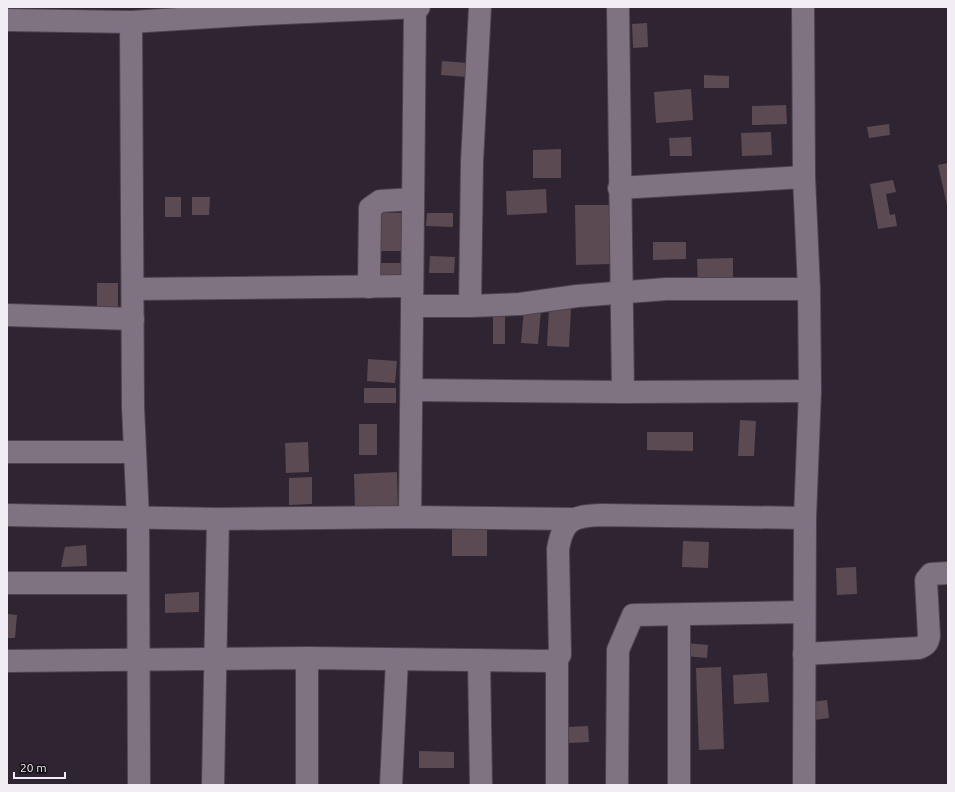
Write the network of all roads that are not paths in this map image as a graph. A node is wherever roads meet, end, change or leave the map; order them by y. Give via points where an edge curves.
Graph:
1 (415, 7) edge
2 (419, 7) edge
3 (480, 7) edge
4 (618, 7) edge
5 (803, 7) edge
6 (261, 10) edge
7 (7, 20) edge
8 (131, 22) junction
9 (804, 177) junction
10 (620, 188) junction
11 (413, 199) junction
12 (369, 287) junction
13 (133, 289) junction
14 (809, 289) junction
15 (623, 292) junction
16 (412, 296) junction
17 (470, 306) junction
18 (7, 315) edge
19 (133, 319) junction
20 (412, 390) junction
21 (810, 391) junction
22 (623, 392) junction
23 (7, 452) edge
24 (134, 452) junction
25 (7, 515) edge
26 (410, 517) junction
27 (138, 518) junction
28 (806, 518) junction
29 (218, 519) junction
30 (573, 519) junction
31 (948, 573) edge
32 (138, 583) junction
33 (7, 584) edge
34 (804, 612) junction
35 (679, 615) junction
36 (804, 654) junction
37 (308, 658) junction
38 (215, 659) junction
39 (557, 659) junction
40 (138, 660) junction
41 (397, 660) junction
42 (479, 660) junction
43 (7, 661) edge
44 (139, 785) edge
45 (213, 785) edge
46 (307, 785) edge
47 (391, 785) edge
48 (481, 785) edge
49 (557, 785) edge
50 (616, 785) edge
51 (679, 785) edge
52 (804, 785) edge

1 - 2 street
1 - 6 street
1 - 11 street
3 - 17 street via 472,162
4 - 10 street
5 - 9 street
6 - 8 street
7 - 8 street
8 - 13 street
9 - 10 street
9 - 14 street
10 - 15 street
11 - 12 street via 380,201 370,208
11 - 16 street
12 - 13 street
12 - 16 street
13 - 19 street
14 - 15 street via 666,289
14 - 21 street
15 - 17 street via 520,304
15 - 22 street
16 - 17 street
16 - 20 street
18 - 19 street
19 - 24 street
20 - 22 street
20 - 26 street
21 - 22 street
21 - 28 street
23 - 24 street
24 - 27 street
25 - 27 street
26 - 29 street
26 - 30 street
27 - 29 street
27 - 32 street
28 - 30 street via 601,515
28 - 34 street
29 - 38 street
30 - 39 street via 560,535 558,549 560,649
31 - 36 street via 931,574 926,580 929,636 924,646
32 - 33 street
32 - 40 street
34 - 35 street
34 - 36 street
35 - 50 street via 633,615 618,650
35 - 51 street
36 - 52 street
37 - 38 street
37 - 41 street
37 - 46 street
38 - 40 street
38 - 45 street
39 - 42 street
39 - 49 street
40 - 43 street
40 - 44 street
41 - 42 street
41 - 47 street
42 - 48 street

